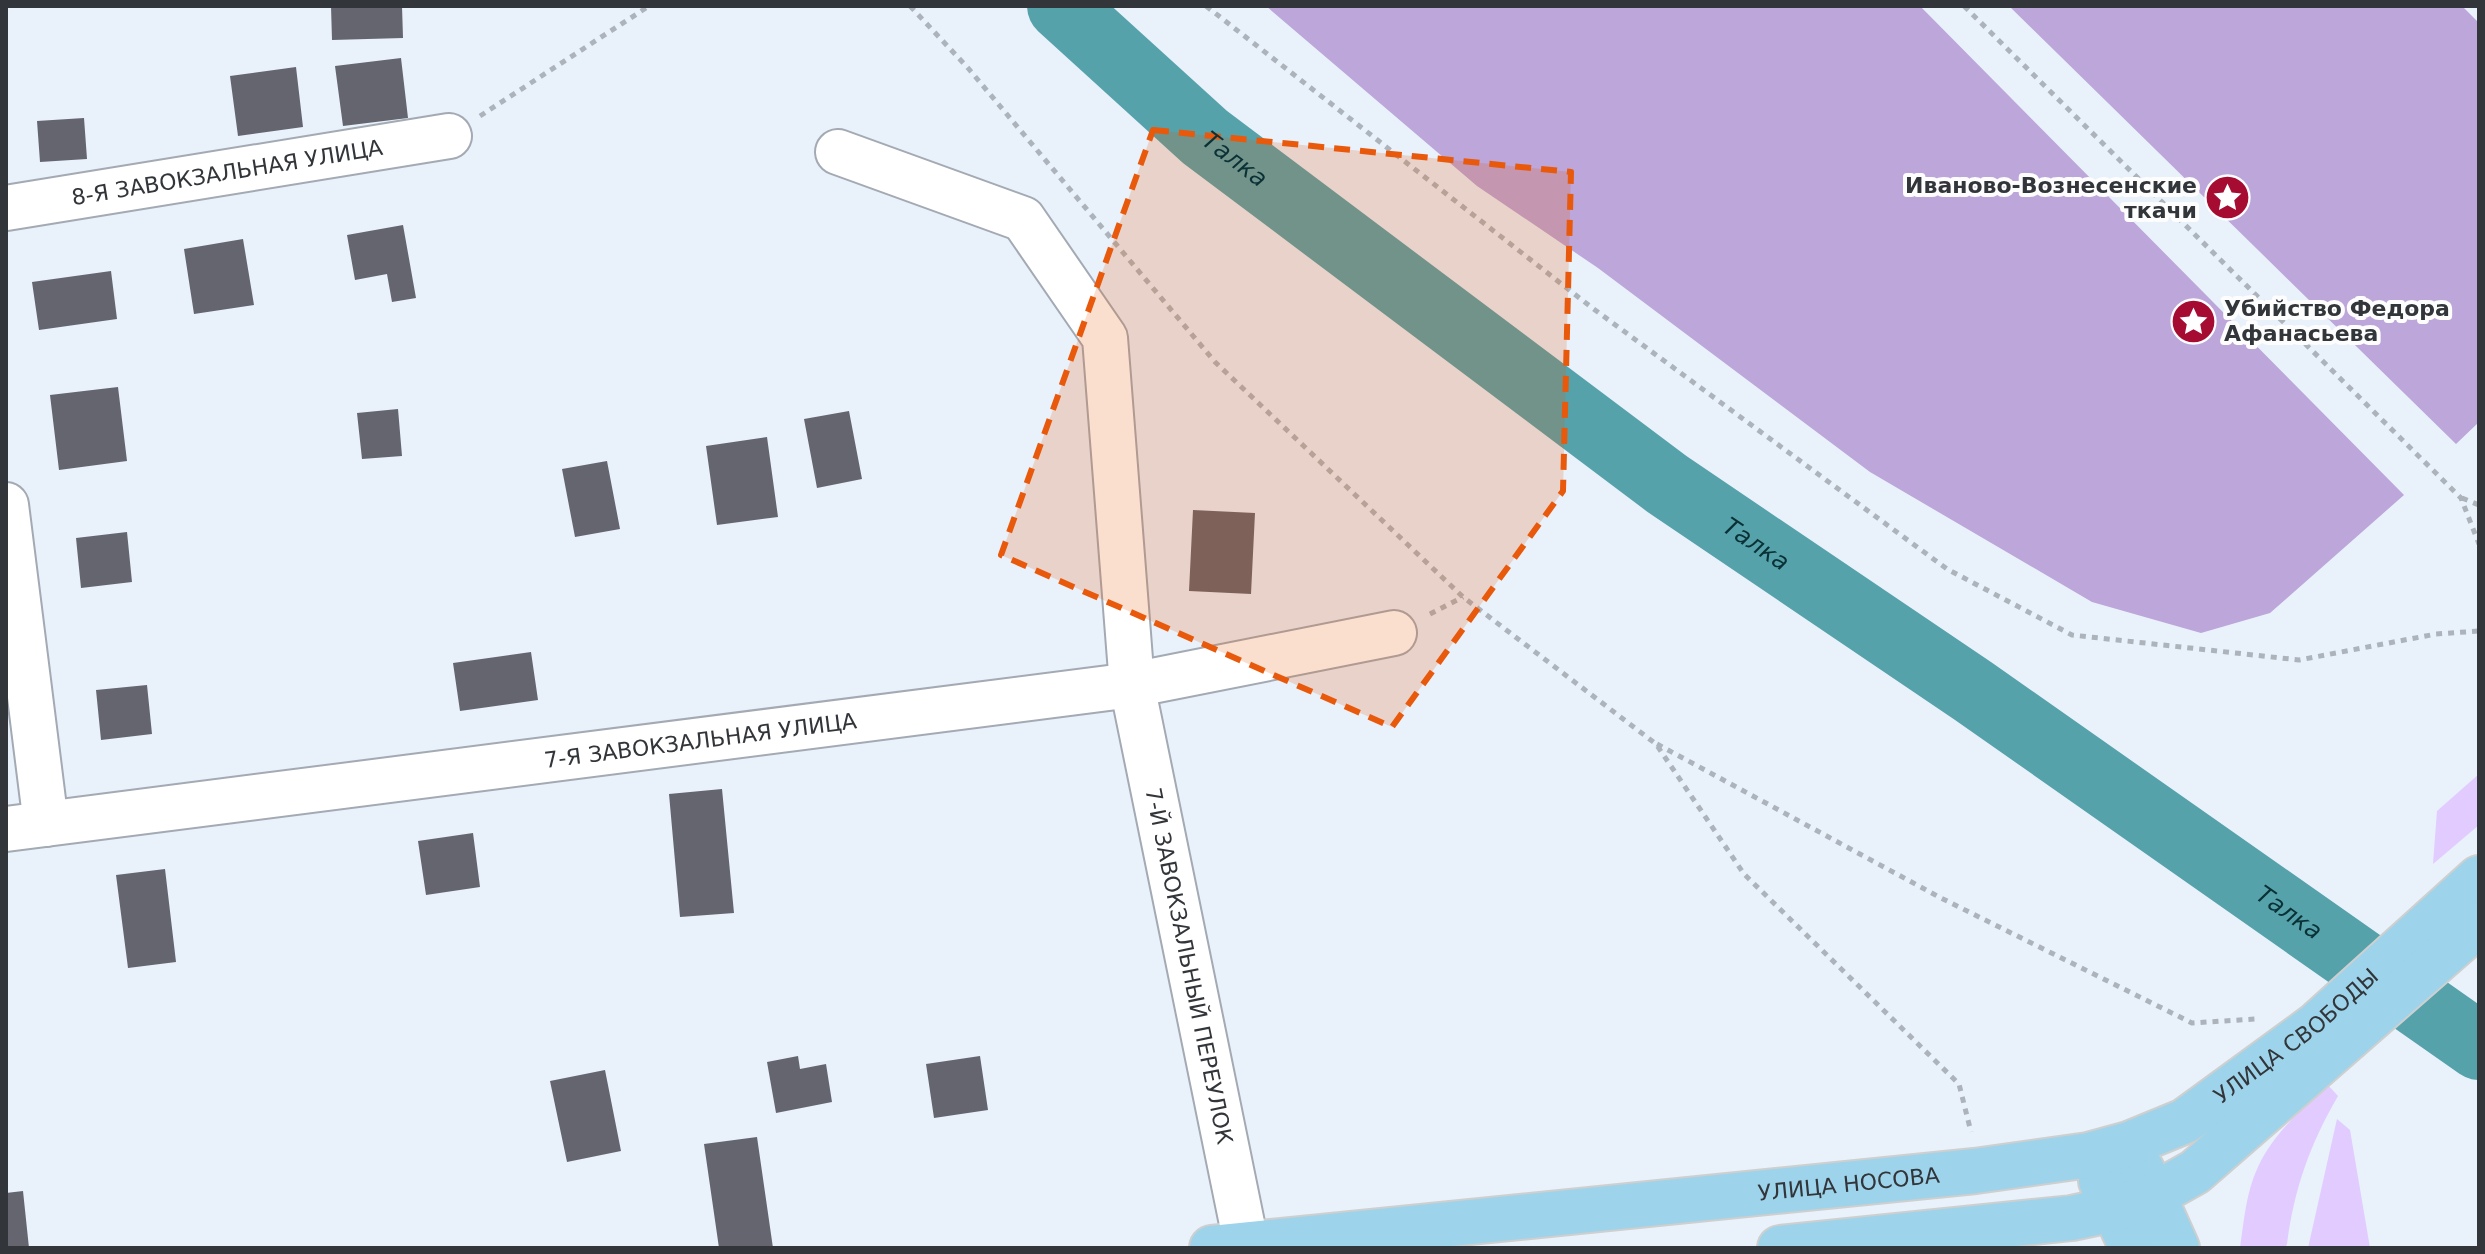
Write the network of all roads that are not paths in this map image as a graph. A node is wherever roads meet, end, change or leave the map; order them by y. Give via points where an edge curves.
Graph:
1 (449, 136) road end
2 (838, 152) dead end
3 (6, 208) edge
4 (6, 505) edge
5 (1394, 633) dead end
6 (1132, 685) junction
7 (26, 827) edge
8 (2479, 878) edge
9 (2479, 924) edge
10 (2435, 942) junction
11 (2326, 1037) junction
12 (2109, 1149) junction
13 (2154, 1195) junction
14 (2114, 1209) junction
15 (1235, 1247) edge
16 (1780, 1248) edge
17 (2132, 1248) edge
18 (2177, 1248) edge

1 - 3 street, 8-Я ЗАВОКЗАЛЬНАЯ УЛИЦА
2 - 6 street, 7-Й ЗАВОКЗАЛЬНЫЙ ПЕРЕУЛОК via 1023,219 1105,338
4 - 7 street
5 - 6 street, 7-Я ЗАВОКЗАЛЬНАЯ УЛИЦА
6 - 7 street, 7-Я ЗАВОКЗАЛЬНАЯ УЛИЦА
6 - 15 street, 7-Й ЗАВОКЗАЛЬНЫЙ ПЕРЕУЛОК
8 - 10 main road, УЛИЦА СВОБОДЫ
9 - 10 main road, УЛИЦА СВОБОДЫ
10 - 11 main road, УЛИЦА СВОБОДЫ
11 - 12 main road, УЛИЦА СВОБОДЫ via 2185,1121
11 - 13 main road, УЛИЦА СВОБОДЫ via 2195,1172
12 - 13 main road
12 - 14 main road
12 - 15 main road, УЛИЦА НОСОВА via 1975,1171
13 - 14 main road, УЛИЦА СВОБОДЫ
13 - 18 main road
14 - 16 main road via 2072,1218
14 - 17 main road

